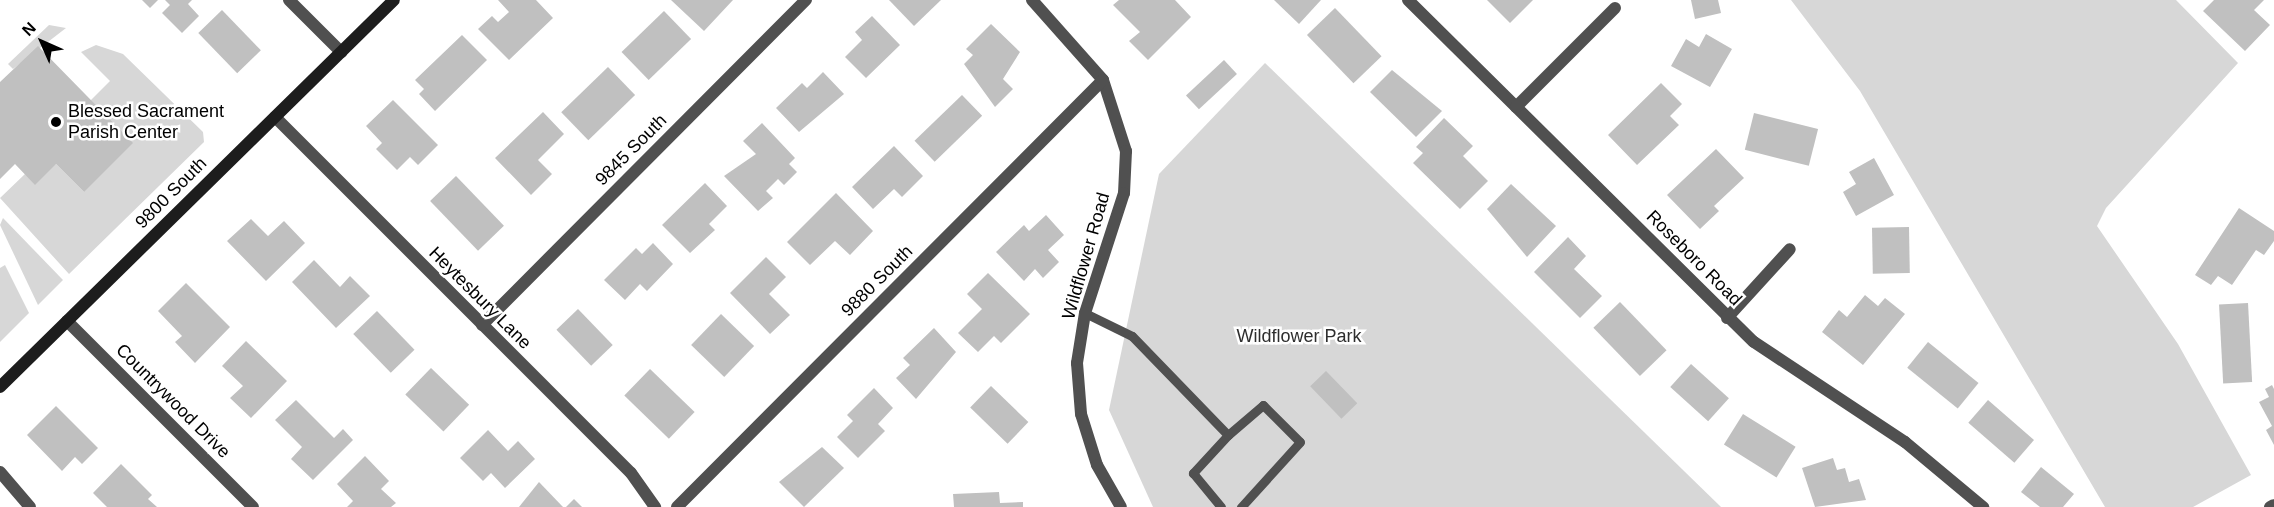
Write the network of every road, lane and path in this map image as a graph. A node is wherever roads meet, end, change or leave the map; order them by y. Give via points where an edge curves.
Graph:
1 (289, 0) edge
2 (394, 0) edge
3 (806, 0) edge
4 (1032, 0) edge
5 (1408, 0) edge
6 (1615, 8) dead end
7 (341, 52) junction
8 (1102, 80) junction
9 (1516, 107) junction
10 (274, 117) junction
11 (1790, 249) dead end
12 (1085, 313) junction
13 (1727, 318) junction
14 (67, 321) junction
15 (482, 326) junction
16 (0, 387) edge
17 (1228, 435) junction
18 (0, 472) edge
19 (30, 507) edge
20 (253, 507) edge
21 (655, 507) edge
22 (677, 507) edge
23 (1121, 507) edge
24 (1221, 507) edge
25 (1241, 507) edge
26 (1983, 507) edge

1 - 7 street
2 - 7 street, 9800 South
3 - 15 street, 9845 South
4 - 8 street, Wildflower Road
5 - 9 street, Roseboro Road
6 - 9 street
7 - 10 street, 9800 South
8 - 12 street, Wildflower Road via 1126,151 1124,193
8 - 22 street, 9880 South
9 - 13 street, Roseboro Road
10 - 14 street, 9800 South
10 - 15 street, Heytesbury Lane
11 - 13 street
12 - 17 lane via 1132,336
12 - 23 street, Wildflower Road via 1077,363 1081,414 1097,465
13 - 26 street, Roseboro Road via 1786,366 1905,442
14 - 16 street, 9800 South
14 - 20 street, Countrywood Drive
15 - 21 street, Heytesbury Lane via 631,473
17 - 24 lane via 1193,473
17 - 25 lane via 1263,405 1300,442
18 - 19 street

